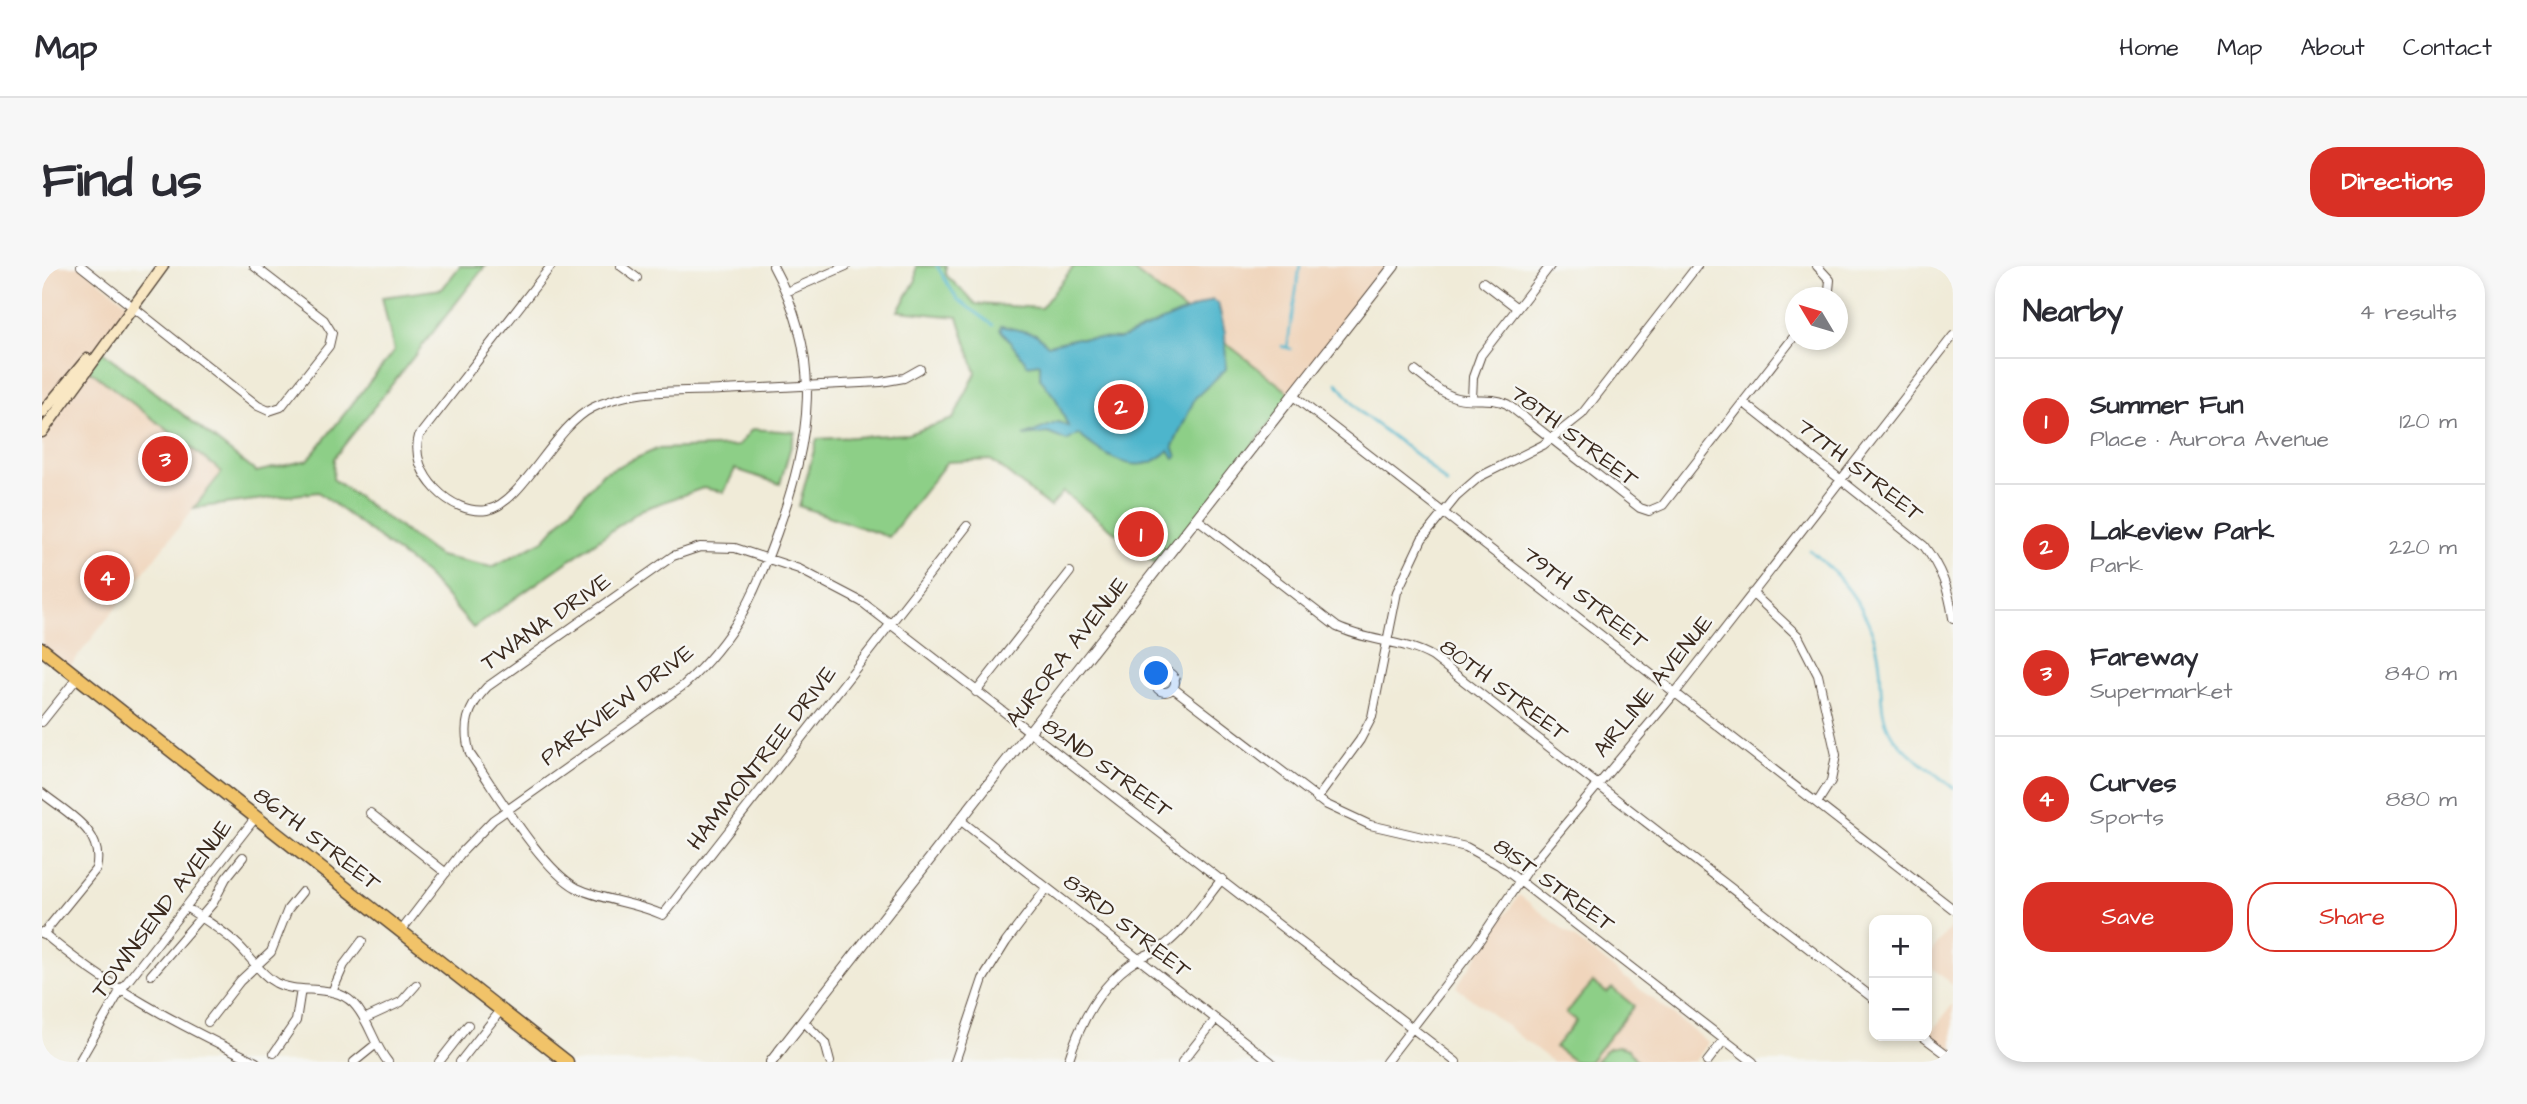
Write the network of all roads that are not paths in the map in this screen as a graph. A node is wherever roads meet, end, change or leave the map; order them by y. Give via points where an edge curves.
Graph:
1 (81, 266) edge
2 (163, 266) edge
3 (254, 266) edge
4 (551, 266) edge
5 (621, 266) edge
6 (773, 266) edge
7 (846, 266) edge
8 (1394, 266) edge
9 (1550, 266) edge
10 (1697, 266) edge
11 (1817, 266) edge
12 (637, 278) dead end
13 (1483, 282) dead end
14 (1829, 287) edge
15 (786, 292) junction
16 (132, 307) junction
17 (1517, 308) junction
18 (1953, 336) edge
19 (1785, 348) edge
20 (1949, 348) edge
21 (920, 369) dead end
22 (1415, 371) dead end
23 (807, 386) junction
24 (1292, 395) junction
25 (1472, 399) junction
26 (1743, 402) junction
27 (42, 413) edge
28 (42, 432) edge
29 (1552, 439) junction
30 (1842, 478) junction
31 (1444, 512) junction
32 (1196, 517) junction
33 (967, 526) dead end
34 (673, 556) joint
35 (767, 559) junction
36 (1070, 572) dead end
37 (1950, 587) edge
38 (1752, 593) junction
39 (1953, 618) edge
40 (891, 624) junction
41 (1387, 642) junction
42 (42, 649) edge
43 (78, 677) junction
44 (1173, 688) dead end
45 (976, 692) junction
46 (1675, 693) junction
47 (42, 722) edge
48 (1028, 733) junction
49 (1596, 785) junction
50 (42, 793) edge
51 (1317, 799) junction
52 (1816, 803) junction
53 (508, 808) junction
54 (370, 813) dead end
55 (256, 817) junction
56 (960, 820) junction
57 (243, 857) dead end
58 (446, 873) junction
59 (1222, 879) junction
60 (1520, 880) junction
61 (1047, 888) junction
62 (302, 892) dead end
63 (186, 907) junction
64 (1953, 909) edge
65 (201, 918) junction
66 (401, 931) junction
67 (43, 933) edge
68 (362, 941) dead end
69 (1139, 959) junction
70 (258, 967) junction
71 (151, 975) dead end
72 (416, 985) dead end
73 (300, 989) junction
74 (120, 990) junction
75 (331, 992) junction
76 (1869, 995) edge
77 (501, 1010) junction
78 (364, 1019) junction
79 (1216, 1019) junction
80 (803, 1021) junction
81 (208, 1022) dead end
82 (468, 1025) dead end
83 (1413, 1028) junction
84 (1724, 1040) junction
85 (1929, 1041) edge
86 (375, 1045) junction
87 (274, 1053) dead end
88 (1953, 1059) edge
89 (79, 1062) edge
90 (256, 1062) edge
91 (354, 1062) edge
92 (388, 1062) edge
93 (439, 1062) edge
94 (460, 1062) edge
95 (567, 1062) edge
96 (771, 1062) edge
97 (830, 1062) edge
98 (955, 1062) edge
99 (1068, 1062) edge
100 (1182, 1062) edge
101 (1271, 1062) edge
102 (1386, 1062) edge
103 (1456, 1062) edge
104 (1707, 1062) edge
105 (1753, 1062) edge

1 - 16 street
2 - 16 main road
3 - 16 street via 324,320 332,333 329,346 281,407 269,411 258,406
4 - 23 street via 426,426 417,444 417,462 428,481 458,504 474,511 495,508 513,494 565,429 585,412 613,400 655,392
5 - 12 street
6 - 15 street, PARKVIEW DRIVE
7 - 15 street
8 - 24 street, AURORA AVENUE
9 - 17 street
10 - 29 street via 1582,414
11 - 14 street via 1826,274
13 - 17 street
15 - 23 street, PARKVIEW DRIVE via 799,330
16 - 27 main road
16 - 28 main road
17 - 25 street via 1476,363
18 - 20 street, AIRLINE AVENUE
19 - 26 street
20 - 30 street, AIRLINE AVENUE
21 - 23 street via 904,379
22 - 25 street, 78TH STREET via 1448,395
23 - 35 street, PARKVIEW DRIVE via 801,461
24 - 31 street, 79TH STREET
24 - 32 street, AURORA AVENUE
25 - 29 street, 78TH STREET via 1497,399 1507,404
26 - 29 street, 78TH STREET via 1664,505 1652,510 1640,508
26 - 30 street, 77TH STREET
29 - 31 street via 1481,475
30 - 37 street, 77TH STREET via 1924,546
30 - 38 street, AIRLINE AVENUE
31 - 41 street via 1403,573
31 - 46 street, 79TH STREET
32 - 41 street, 80TH STREET via 1337,627
32 - 48 street, AURORA AVENUE
33 - 40 street, HAMMONTREE DRIVE
34 - 35 street, 82ND STREET via 719,546
34 - 53 street, TWANA DRIVE via 487,687 469,710 466,736 470,754
35 - 40 street, 82ND STREET via 831,584
35 - 53 street, PARKVIEW DRIVE via 738,624 709,663
36 - 45 street
37 - 39 street, 77TH STREET
38 - 46 street, AIRLINE AVENUE
38 - 52 street via 1798,636 1818,675 1836,755 1830,781
40 - 45 street, 82ND STREET
40 - 53 street, HAMMONTREE DRIVE via 663,915 592,894 567,881 546,861
41 - 49 street, 80TH STREET via 1433,657
41 - 51 street via 1372,718
42 - 43 main road, 86TH STREET
43 - 47 street
43 - 55 main road, 86TH STREET
44 - 51 street, 81ST STREET
45 - 48 street, 82ND STREET
46 - 49 street, AIRLINE AVENUE
46 - 52 street, 79TH STREET
48 - 56 street, AURORA AVENUE
48 - 59 street, 82ND STREET
49 - 60 street, AIRLINE AVENUE
49 - 76 street, 80TH STREET
50 - 67 street via 93,834 98,850 96,869
51 - 60 street, 81ST STREET via 1370,825 1466,847
52 - 64 street, 79TH STREET
53 - 58 street, PARKVIEW DRIVE via 476,836
54 - 58 street
55 - 63 street, TOWNSEND AVENUE
55 - 66 main road, 86TH STREET
56 - 61 street, 83RD STREET
56 - 80 street, AURORA AVENUE
57 - 65 street
58 - 66 street, PARKVIEW DRIVE
59 - 69 street via 1179,933
59 - 83 street, 82ND STREET
60 - 83 street, AIRLINE AVENUE
60 - 84 street, 81ST STREET
61 - 69 street, 83RD STREET
61 - 98 street via 993,960
62 - 70 street via 288,909 271,952
63 - 65 street
63 - 74 street, TOWNSEND AVENUE
65 - 70 street via 237,944
65 - 71 street
66 - 77 main road, 86TH STREET
67 - 74 street
68 - 75 street
69 - 79 street, 83RD STREET
69 - 99 street via 1098,996
70 - 73 street via 279,984
70 - 81 street via 240,981
72 - 78 street via 401,1002
73 - 75 street
73 - 87 street via 296,1021
74 - 89 street, TOWNSEND AVENUE
74 - 90 street via 167,1019
75 - 78 street via 351,1001
77 - 94 street
77 - 95 main road, 86TH STREET
78 - 86 street
79 - 100 street
79 - 101 street, 83RD STREET
80 - 96 street, AURORA AVENUE
80 - 97 street via 825,1043
82 - 93 street
83 - 102 street, AIRLINE AVENUE
83 - 103 street, 82ND STREET
84 - 104 street
84 - 105 street, 81ST STREET
85 - 88 street
86 - 91 street
86 - 92 street

